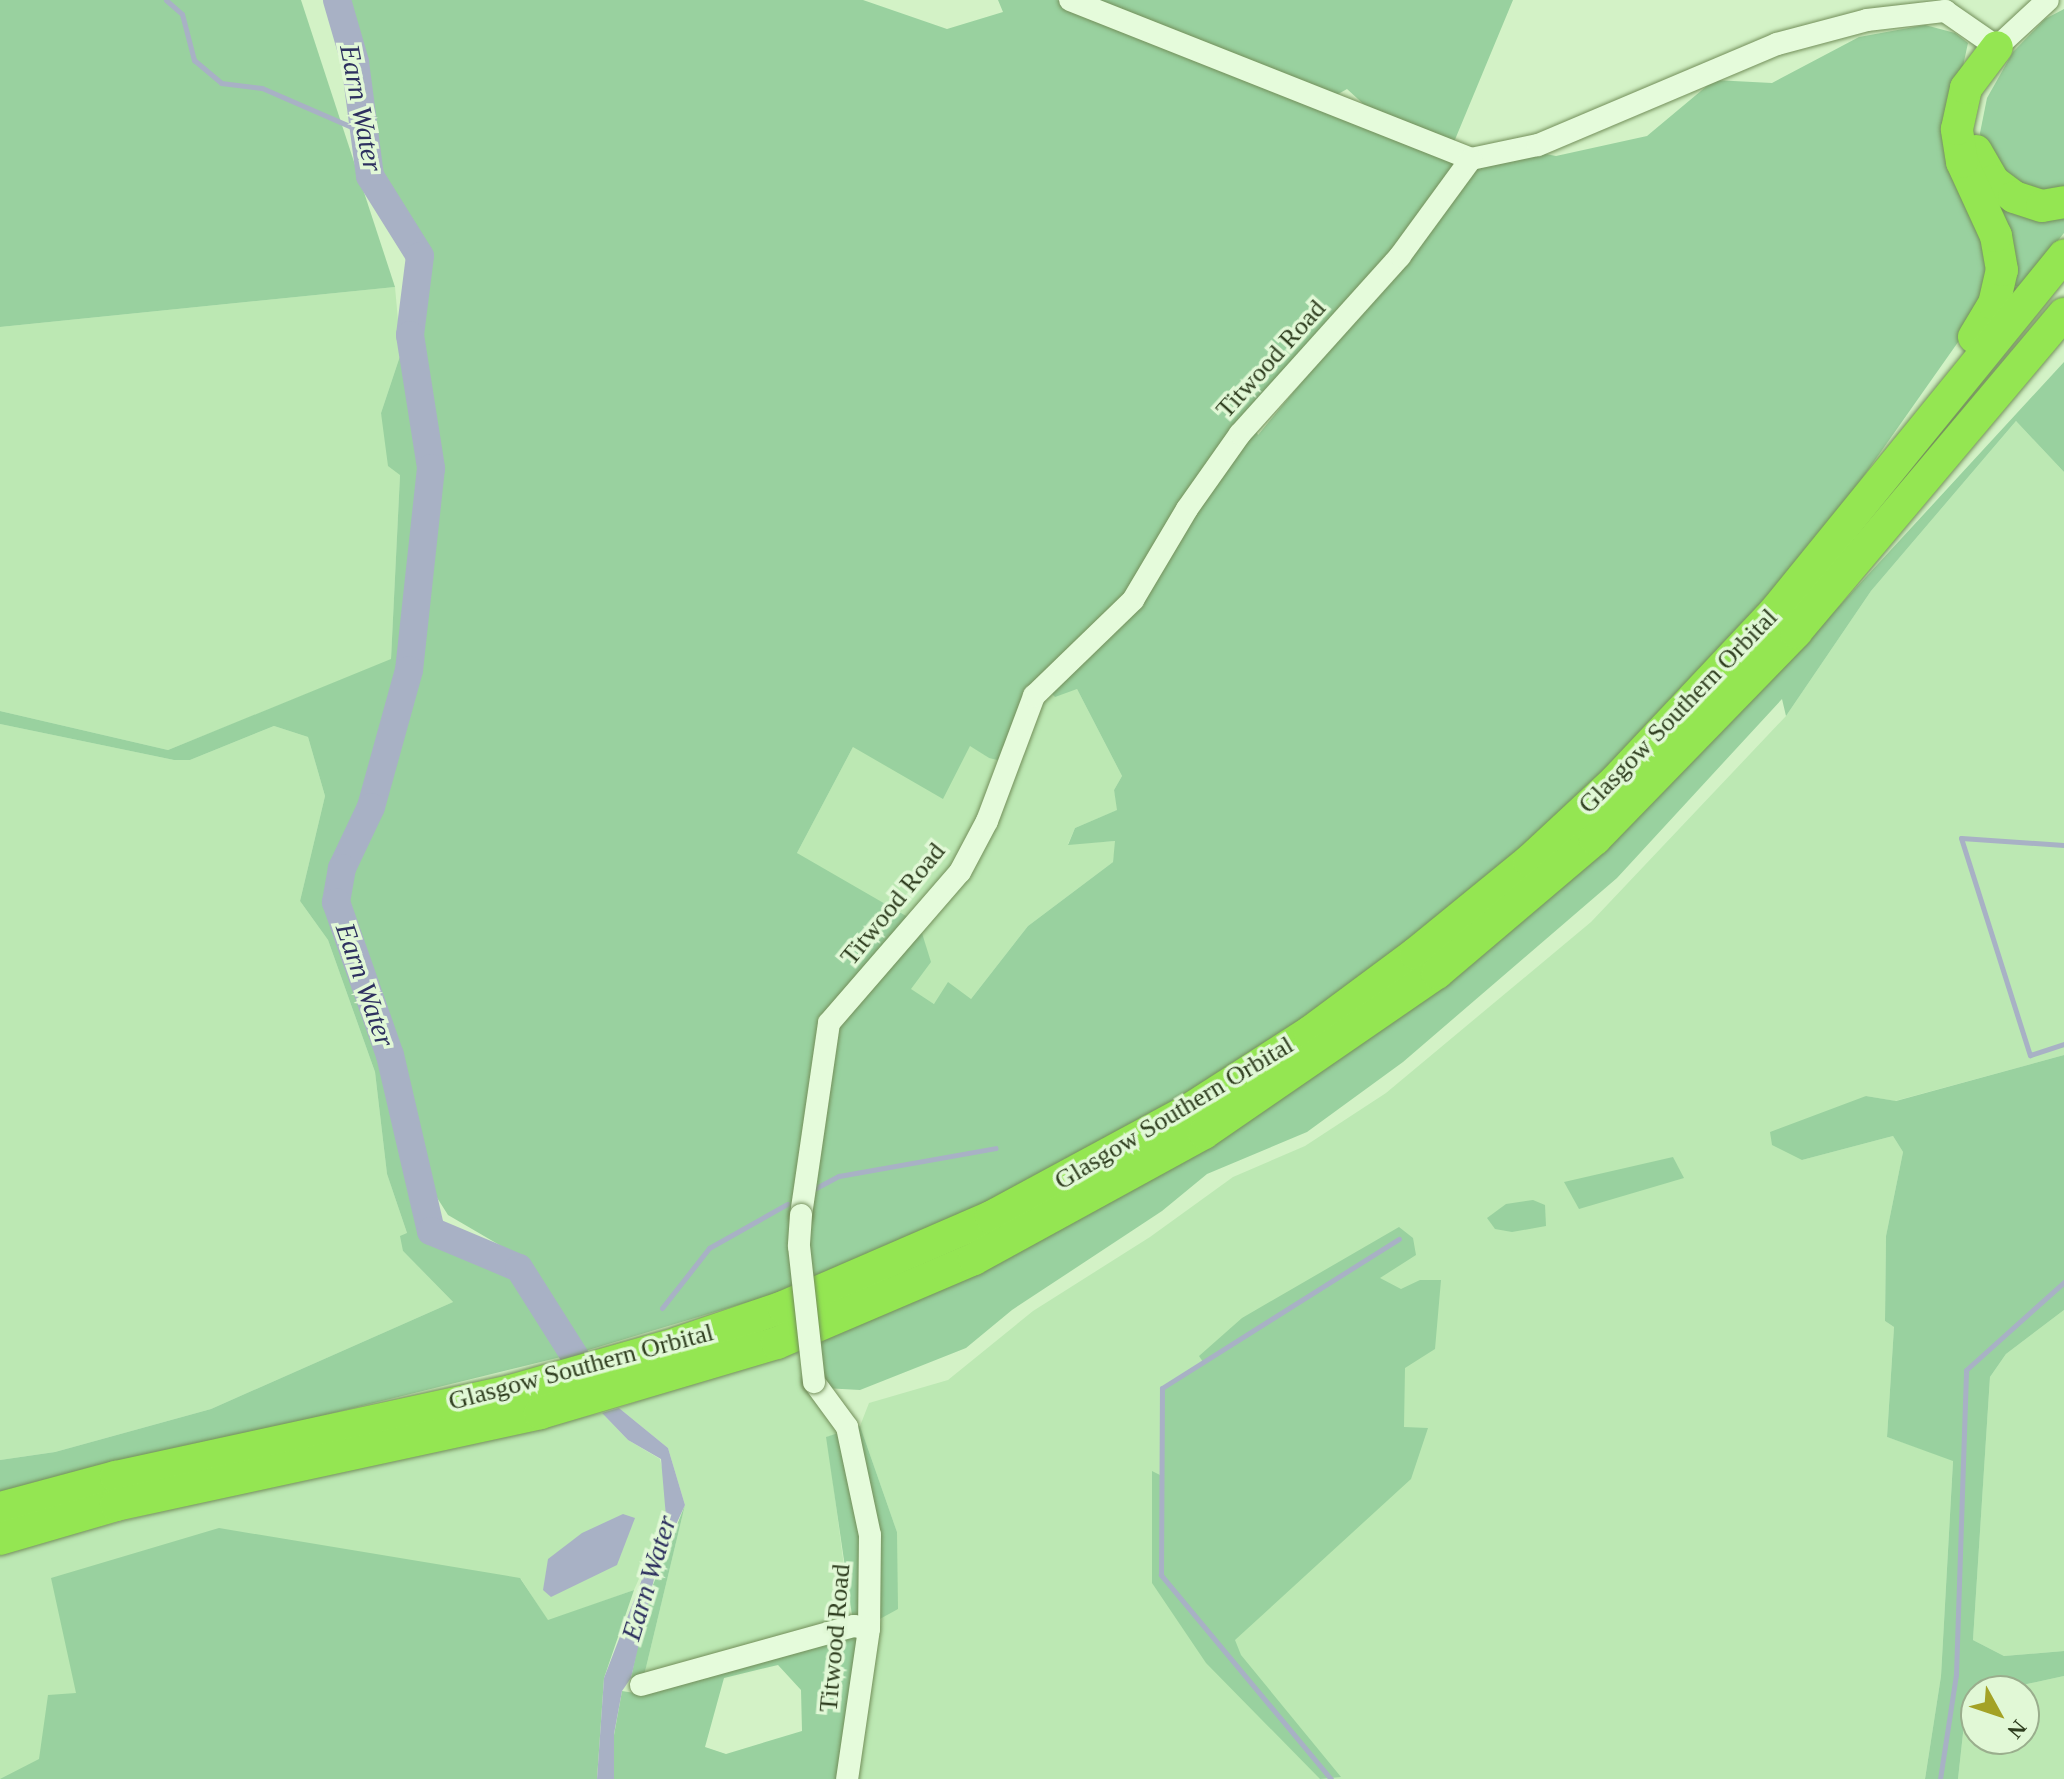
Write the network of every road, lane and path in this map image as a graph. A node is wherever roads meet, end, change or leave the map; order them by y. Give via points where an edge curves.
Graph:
1 (1070, 0) edge
2 (2048, 0) edge
3 (1997, 47) junction
4 (1471, 159) junction
5 (2064, 202) edge
6 (2064, 255) edge
7 (2064, 314) edge
8 (2064, 348) edge
9 (1866, 500) junction
10 (1856, 564) junction
11 (0, 1508) edge
12 (0, 1539) edge
13 (869, 1629) junction
14 (641, 1685) dead end
15 (847, 1779) edge

1 - 4 street
2 - 3 street
3 - 4 street via 1945,11 1867,20 1777,44 1538,145
3 - 5 highway via 1973,131 1978,159 2003,190 2023,202
3 - 9 highway via 1966,88 1957,129 1962,162 2000,253 1994,304
4 - 13 street, Titwood Road, bridge via 1400,256 1223,456 1133,600 1034,696 987,821 960,872 829,1023 799,1246 814,1382 847,1427 856,1455 870,1535
6 - 9 highway, Glasgow Southern Orbital
7 - 10 highway, Glasgow Southern Orbital
8 - 10 highway
9 - 11 highway, Glasgow Southern Orbital via 1776,610 1604,791 1468,912 1310,1032 1162,1126 991,1217 783,1307 511,1391 130,1474
10 - 12 highway, Glasgow Southern Orbital via 1753,680 1595,839 1437,973 1287,1081 1109,1188 974,1259 777,1343 655,1382 540,1413 116,1505
13 - 14 street via 854,1626
13 - 15 street, Titwood Road

